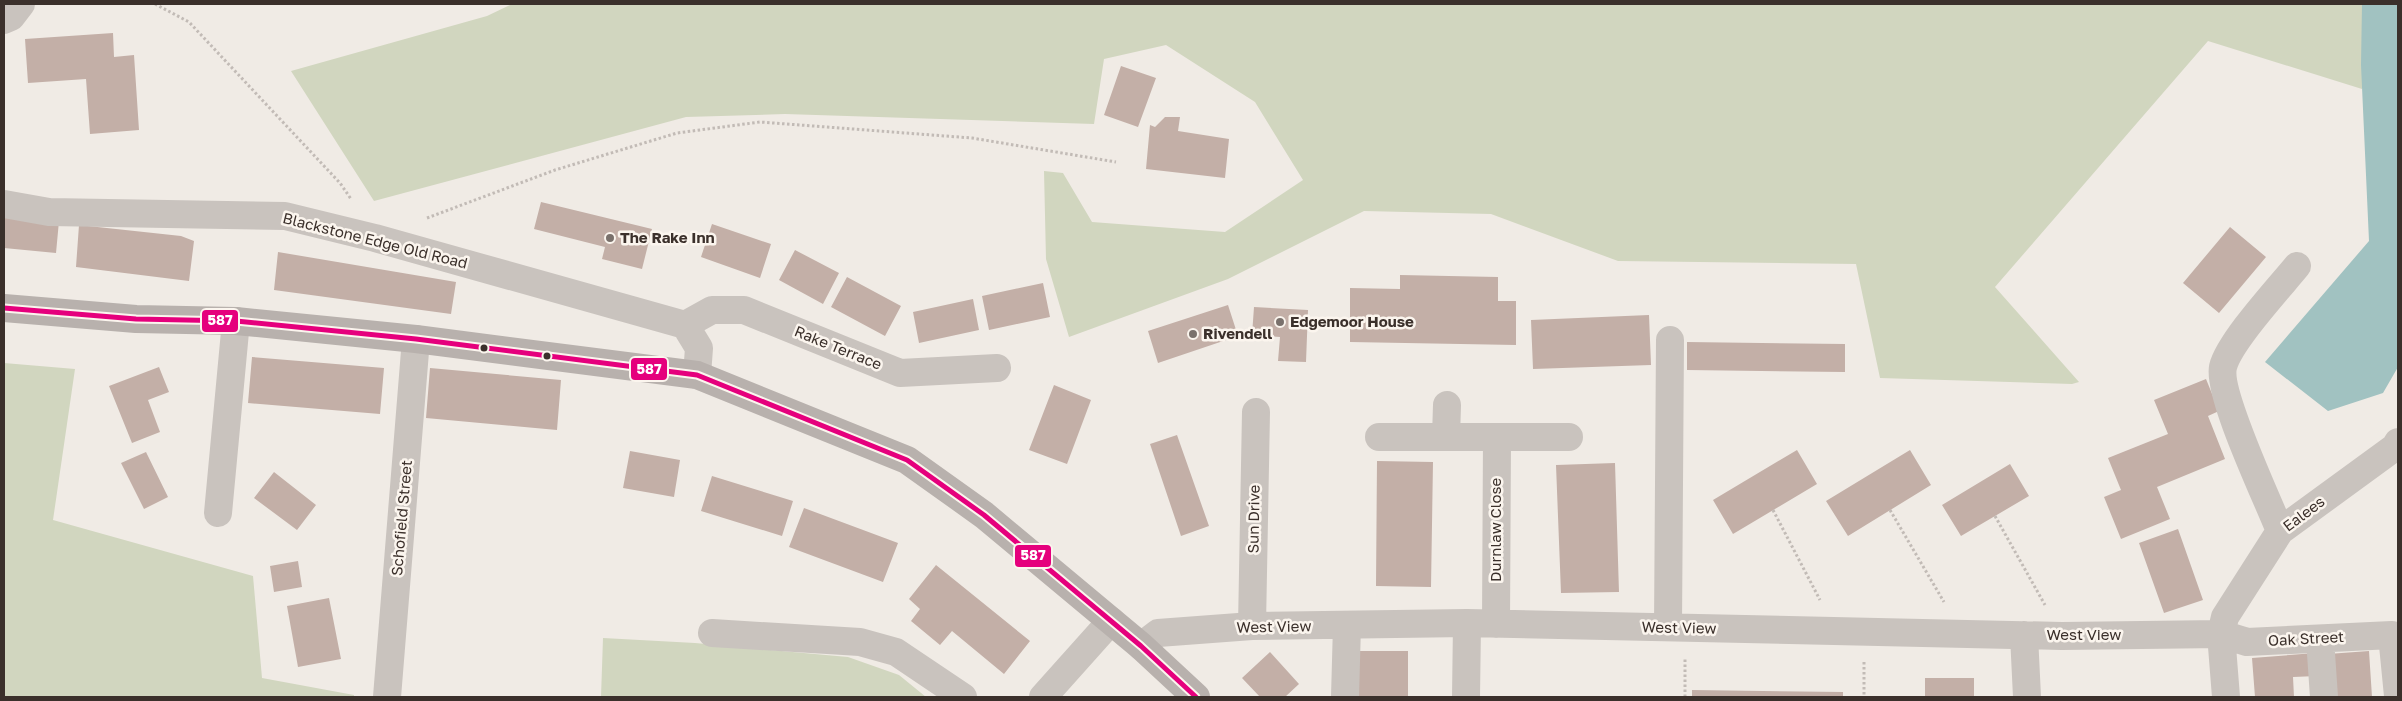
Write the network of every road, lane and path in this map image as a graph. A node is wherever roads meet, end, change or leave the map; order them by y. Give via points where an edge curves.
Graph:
1 (21, 4) edge
2 (155, 4) edge
3 (4, 20) edge
4 (1116, 162) dead end
5 (340, 183) dead end
6 (4, 204) edge
7 (420, 221) dead end
8 (2297, 266) dead end
9 (4, 308) edge
10 (236, 321) junction
11 (685, 326) junction
12 (416, 339) junction
13 (1670, 340) dead end
14 (997, 368) dead end
15 (697, 375) junction
16 (1447, 405) dead end
17 (1256, 412) dead end
18 (1379, 437) dead end
19 (1446, 437) junction
20 (1497, 437) junction
21 (1569, 438) dead end
22 (2397, 446) edge
23 (1773, 510) dead end
24 (1890, 510) dead end
25 (218, 513) dead end
26 (1995, 516) dead end
27 (2280, 531) junction
28 (1111, 621) junction
29 (1467, 623) junction
30 (1496, 624) junction
31 (1252, 626) junction
32 (1347, 626) junction
33 (1677, 628) junction
34 (1837, 631) junction
35 (712, 633) dead end
36 (1961, 633) junction
37 (2221, 634) junction
38 (2024, 635) junction
39 (2062, 636) junction
40 (2320, 638) junction
41 (1141, 646) junction
42 (2398, 696) edge
43 (387, 697) edge
44 (963, 697) edge
45 (1043, 697) edge
46 (1196, 697) edge
47 (1345, 697) edge
48 (1466, 697) edge
49 (1685, 697) edge
50 (2027, 697) edge
51 (2226, 697) edge
52 (2324, 697) edge

1 - 3 street via 11,17
2 - 5 path via 189,22
4 - 7 path via 972,138 760,122 677,133 555,170
6 - 11 street, Blackstone Edge Old Road via 50,212 285,216 376,238
8 - 27 street via 2232,347 2223,368 2229,406
9 - 10 main road via 136,319
10 - 12 main road
10 - 25 street
11 - 14 street, Rake Terrace via 712,310 744,310 900,373
11 - 15 street via 699,348
12 - 15 main road
12 - 43 street, Schofield Street
13 - 33 street
15 - 28 main road via 907,460 984,515
16 - 19 street
17 - 31 street, Sun Drive
18 - 19 street
19 - 20 street
20 - 21 street
20 - 30 street, Durnlaw Close
22 - 27 street, Ealees
23 - 34 path
24 - 36 path
26 - 39 path
27 - 37 street, Ealees via 2225,617
28 - 41 main road
28 - 45 street
29 - 30 street, West View
29 - 32 street, West View
29 - 48 street
30 - 33 street, West View
31 - 32 street, West View
31 - 41 street, West View via 1158,633
32 - 47 street
33 - 34 street, West View
33 - 49 path
34 - 36 street, West View
35 - 44 street via 860,642 896,652
36 - 38 street, West View
37 - 39 street, West View
37 - 40 street, Oak Street via 2247,642
37 - 51 street
38 - 39 street, West View
38 - 50 street
40 - 42 street, Oak Street via 2392,635
40 - 52 street
41 - 46 main road

